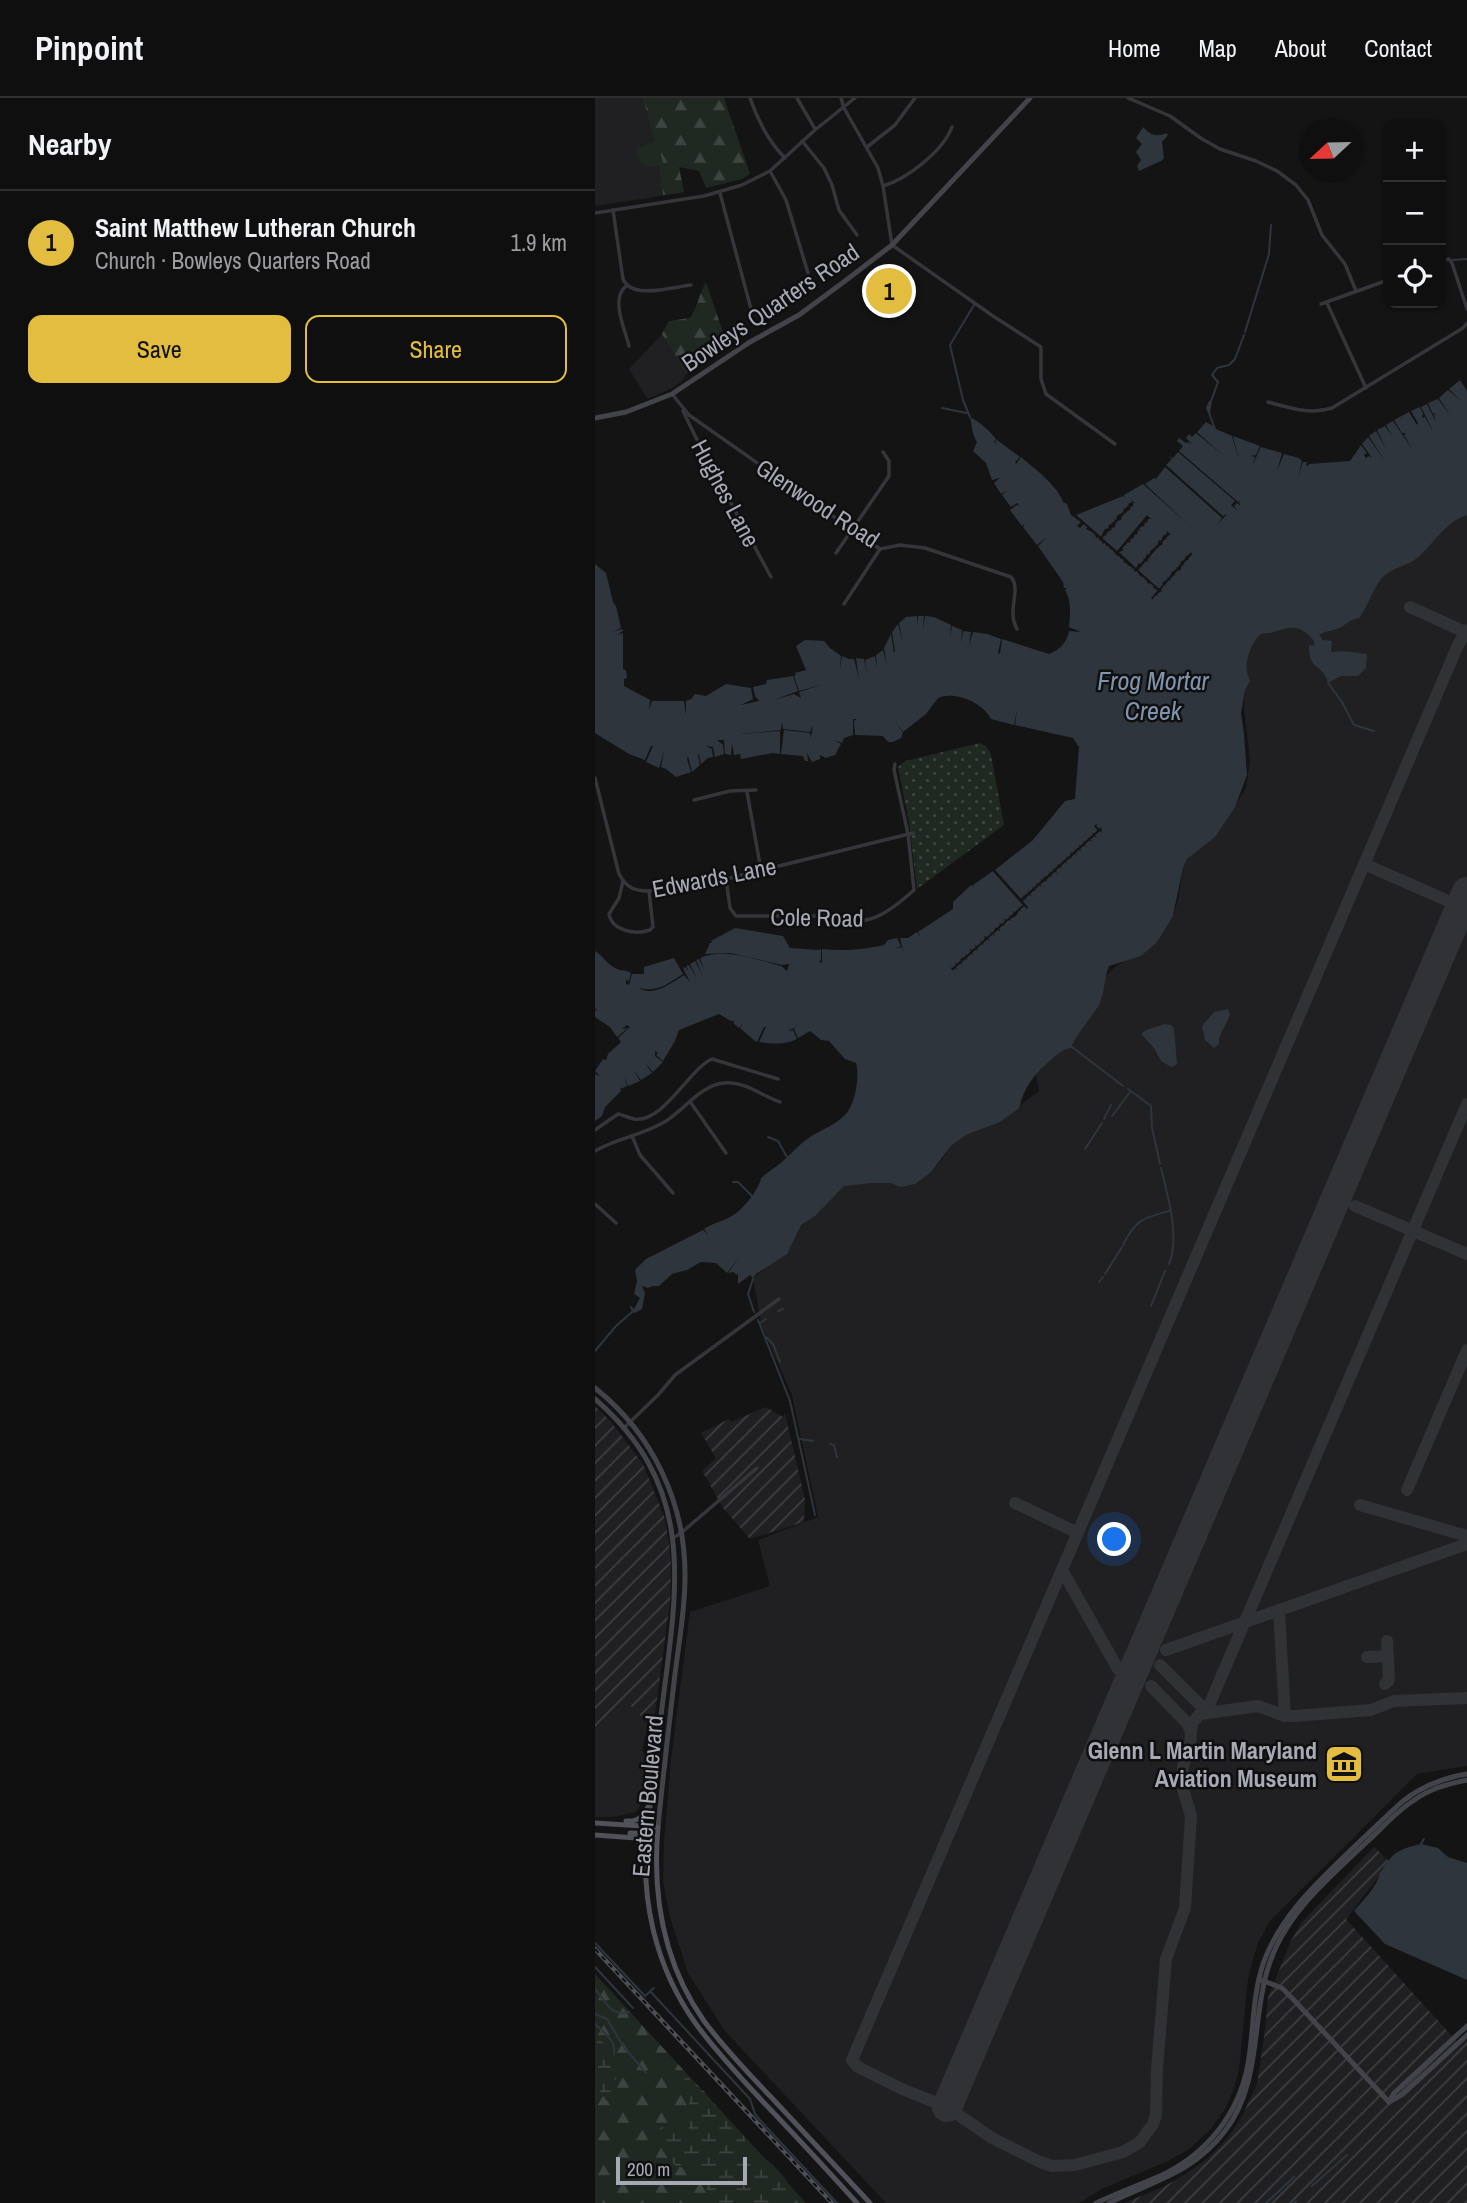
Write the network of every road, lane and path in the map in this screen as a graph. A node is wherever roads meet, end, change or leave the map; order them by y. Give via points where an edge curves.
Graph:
1 (750, 98) edge
2 (797, 98) edge
3 (841, 98) edge
4 (855, 98) edge
5 (915, 98) edge
6 (1030, 98) edge
7 (1128, 98) edge
8 (843, 108) junction
9 (953, 127) dead end
10 (815, 130) junction
11 (803, 141) junction
12 (867, 146) junction
13 (785, 158) junction
14 (770, 171) junction
15 (883, 186) junction
16 (720, 192) junction
17 (613, 210) junction
18 (595, 213) edge
19 (857, 235) dead end
20 (892, 245) junction
21 (1446, 260) edge
22 (808, 273) dead end
23 (1383, 282) edge
24 (691, 285) dead end
25 (626, 286) junction
26 (1356, 291) junction
27 (1327, 303) junction
28 (1321, 304) dead end
29 (751, 309) dead end
30 (1467, 309) edge
31 (1467, 323) edge
32 (629, 346) dead end
33 (1366, 388) junction
34 (673, 394) junction
35 (1268, 402) dead end
36 (683, 409) junction
37 (595, 418) edge
38 (1115, 444) dead end
39 (883, 452) dead end
40 (852, 529) junction
41 (880, 549) junction
42 (836, 553) dead end
43 (771, 576) dead end
44 (844, 604) dead end
45 (1017, 629) dead end
46 (895, 764) dead end
47 (595, 778) edge
48 (756, 790) dead end
49 (747, 792) junction
50 (694, 800) dead end
51 (910, 834) junction
52 (761, 870) junction
53 (726, 879) junction
54 (623, 881) junction
55 (649, 891) junction
56 (778, 1079) dead end
57 (781, 1102) dead end
58 (691, 1103) junction
59 (595, 1130) edge
60 (632, 1135) junction
61 (595, 1151) edge
62 (726, 1153) dead end
63 (673, 1193) dead end
64 (595, 1204) edge
65 (616, 1223) dead end
66 (779, 1299) dead end
67 (595, 1388) edge
68 (595, 1399) edge
69 (630, 1422) junction
70 (624, 1428) junction
71 (757, 1468) dead end
72 (681, 1533) junction
73 (673, 1538) junction
74 (1467, 1774) edge
75 (1467, 1780) edge
76 (650, 1803) junction
77 (595, 1823) edge
78 (606, 1824) junction
79 (647, 1830) junction
80 (657, 1831) junction
81 (595, 1833) edge
82 (645, 1869) junction
83 (1262, 1980) junction
84 (1467, 2026) edge
85 (1467, 2035) edge
86 (1389, 2102) junction
87 (857, 2203) edge
88 (870, 2203) edge
89 (1097, 2203) edge
90 (1109, 2203) edge

1 - 13 street via 770,140
2 - 10 street
3 - 8 street
4 - 8 street
5 - 12 street via 895,125
6 - 20 street, Bowleys Quarters Road
7 - 26 street via 1170,116 1215,147 1277,171 1296,185 1322,235 1345,264
8 - 10 street
8 - 12 street
9 - 15 street via 939,148 909,173
10 - 11 street
11 - 13 street
11 - 19 street via 824,169 839,210
12 - 15 street
13 - 14 street
14 - 16 street
14 - 22 street via 786,200
15 - 20 street
16 - 17 street
16 - 29 street
17 - 18 street
17 - 25 street
20 - 34 street, Bowleys Quarters Road via 799,315
20 - 38 street via 1041,347 1046,394
21 - 30 street via 1454,266
23 - 26 street
24 - 25 street via 643,291
25 - 32 street via 618,299
26 - 27 street
27 - 28 street
27 - 33 street
31 - 33 street
33 - 35 street via 1319,411
34 - 36 street, Glenwood Road
34 - 37 street, Bowleys Quarters Road
36 - 40 street, Glenwood Road
36 - 43 street, Hughes Lane
39 - 40 street via 889,461 889,476
40 - 41 street, Glenwood Road
40 - 42 street
41 - 44 street
41 - 45 street, Glenwood Road via 900,545 925,548 1011,577 1015,582 1012,618
46 - 51 street
47 - 54 street, Edwards Lane
48 - 49 street
49 - 50 street via 730,791
49 - 52 street
51 - 52 street, Edwards Lane
51 - 53 street, Cole Road via 914,890 873,918 736,916 730,908
52 - 53 street, Edwards Lane
53 - 55 street, Edwards Lane
54 - 55 street, Edwards Lane via 633,890
54 - 55 street via 609,914 618,928 636,932 653,927
56 - 59 street via 712,1059 662,1108 637,1119 618,1114
57 - 58 street via 726,1083 710,1087
58 - 60 street via 662,1124
58 - 62 street
60 - 61 street
60 - 63 street via 640,1155
64 - 65 street
66 - 69 street via 680,1371
67 - 69 street, Eastern Boulevard
68 - 70 street, Eastern Boulevard
69 - 70 street
69 - 72 street, Eastern Boulevard via 665,1479
70 - 73 street, Eastern Boulevard via 653,1472
71 - 72 street
72 - 73 street
72 - 80 street, Eastern Boulevard via 685,1591
73 - 76 street, Eastern Boulevard via 675,1598
74 - 83 street via 1435,1782 1410,1795 1322,1878 1281,1928 1263,1965
75 - 83 street via 1413,1800 1325,1882 1284,1932
76 - 78 main road via 637,1821
76 - 79 street, Eastern Boulevard
77 - 78 main road
78 - 79 main road
79 - 80 main road
79 - 81 main road
79 - 82 main road, Eastern Boulevard
80 - 88 main road, Eastern Boulevard via 661,1921 691,2000 741,2065
81 - 82 main road via 636,1838
82 - 87 main road, Eastern Boulevard via 656,1942 689,2014
83 - 86 street via 1282,1988
83 - 89 street via 1253,2004 1245,2077 1237,2101 1219,2129 1182,2164
83 - 90 street via 1251,2076 1231,2122 1186,2168
84 - 86 street
85 - 86 street

